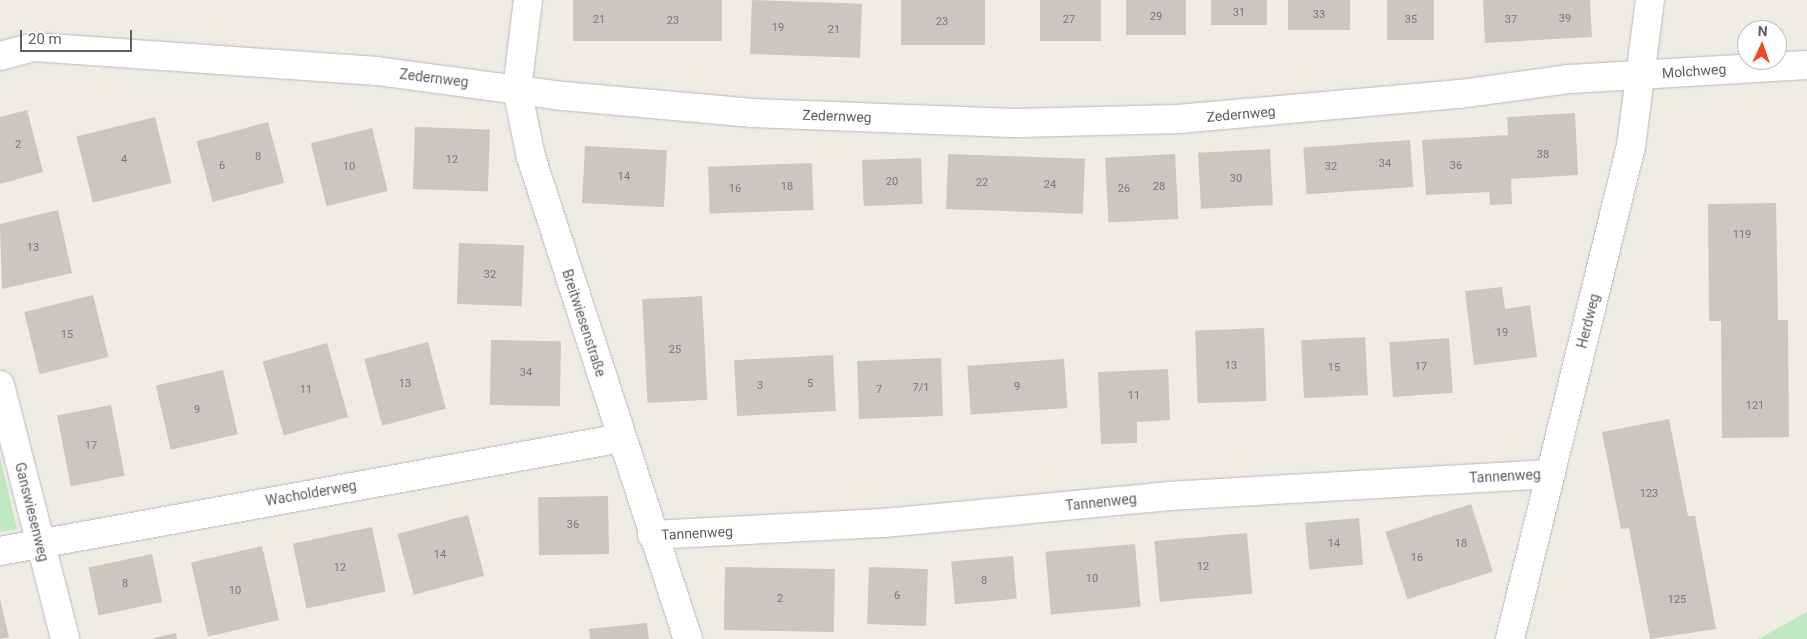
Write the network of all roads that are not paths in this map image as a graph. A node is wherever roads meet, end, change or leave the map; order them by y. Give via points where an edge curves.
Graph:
1 (528, 0) edge
2 (1650, 0) edge
3 (0, 36) edge
4 (34, 48) junction
5 (0, 56) edge
6 (1807, 65) edge
7 (1640, 75) junction
8 (517, 89) junction
9 (0, 384) edge
10 (622, 438) junction
11 (1549, 474) junction
12 (652, 535) junction
13 (40, 543) junction
14 (0, 551) edge
15 (65, 639) edge
16 (688, 639) edge
17 (1510, 639) edge

1 - 8 street, Breitwiesenstraße
2 - 7 street, Herdweg
3 - 4 street, Zedernweg
4 - 5 street, Zedernweg
4 - 8 street, Zedernweg via 376,71
6 - 7 street, Molchweg
7 - 8 street, Zedernweg via 1178,119 1019,124 753,113
7 - 11 street, Herdweg via 1631,146
8 - 10 street, Breitwiesenstraße via 531,157
9 - 13 street, Ganswiesenweg
10 - 12 street, Breitwiesenstraße
10 - 13 street, Wacholderweg
11 - 12 street, Tannenweg via 1169,496 884,523
11 - 17 street, Herdweg
12 - 16 street, Breitwiesenstraße
13 - 14 street, Wacholderweg
13 - 15 street, Ganswiesenweg

